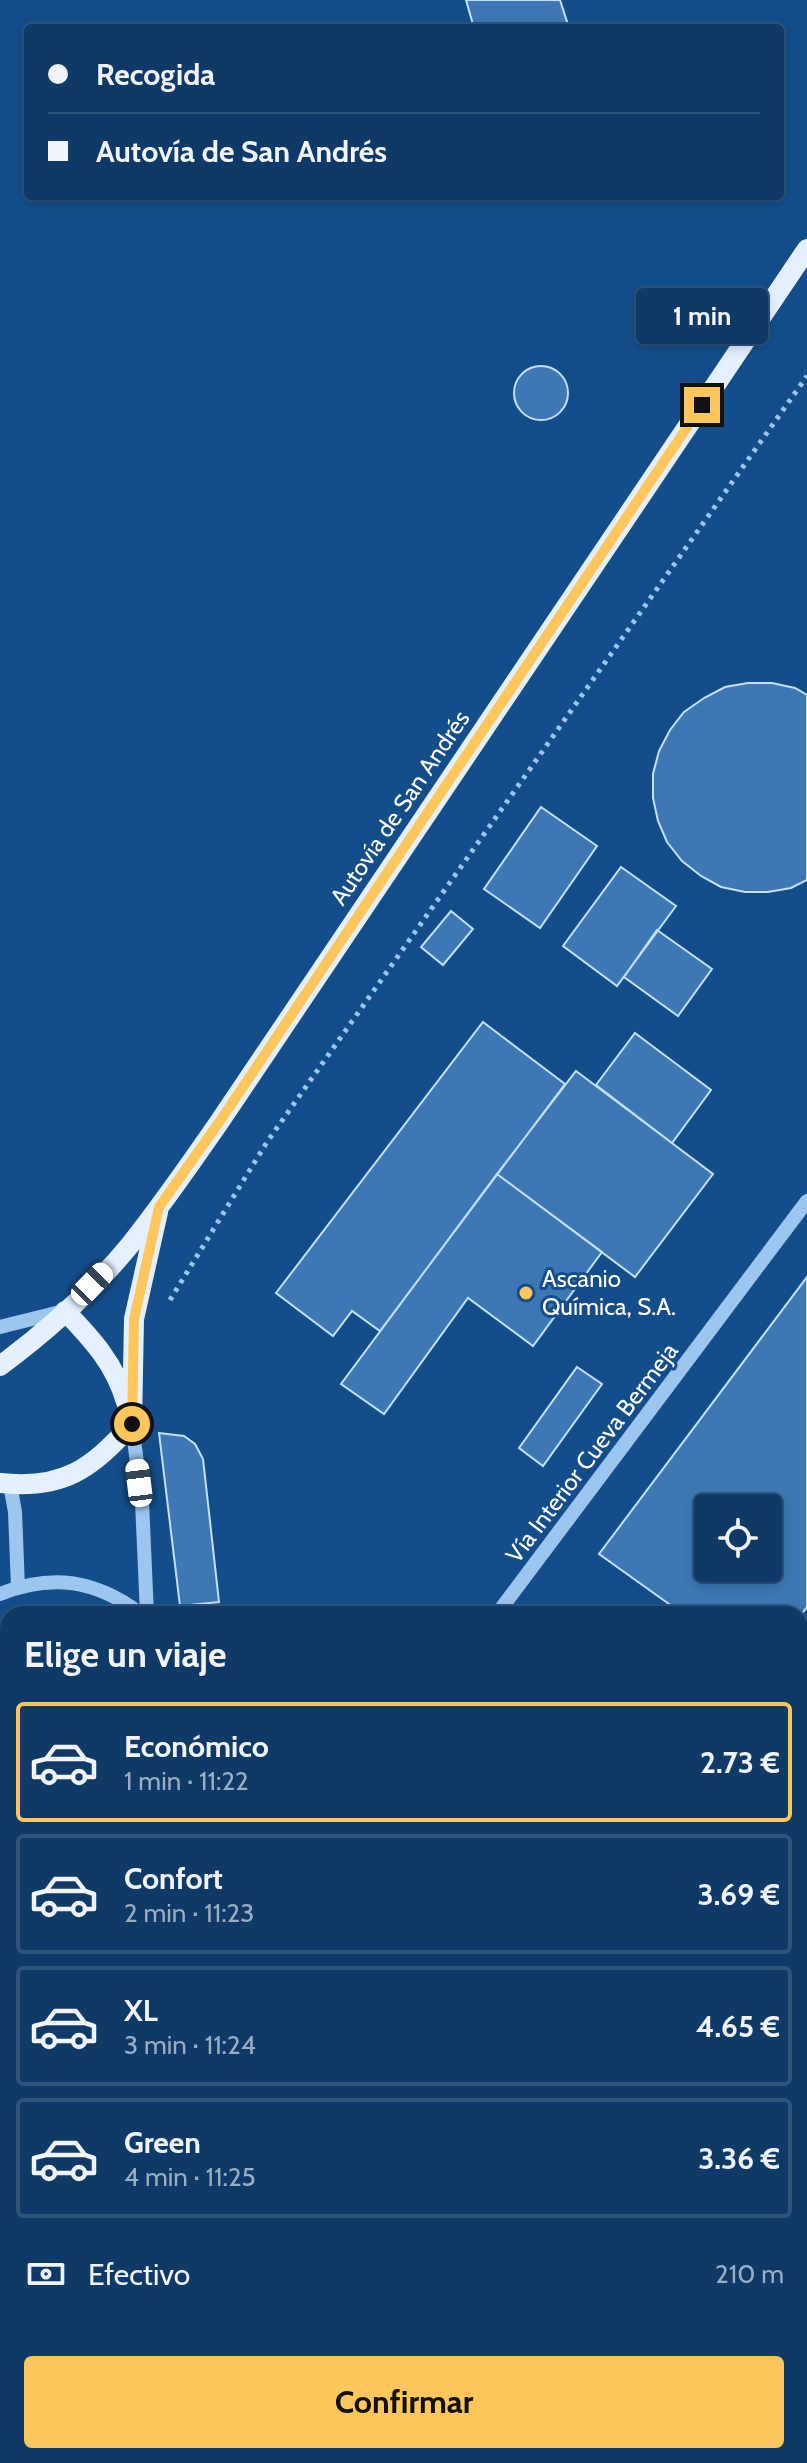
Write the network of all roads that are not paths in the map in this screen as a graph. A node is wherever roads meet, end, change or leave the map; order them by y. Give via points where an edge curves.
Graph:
1 (807, 249) edge
2 (807, 1201) edge
3 (159, 1207) junction
4 (65, 1311) junction
5 (0, 1327) edge
6 (0, 1366) edge
7 (132, 1424) junction
8 (3, 1479) edge
9 (18, 1587) junction
10 (0, 1594) edge
11 (130, 1606) edge
12 (147, 1606) edge
13 (503, 1606) edge

1 - 3 main road, Autovía de San Andrés
2 - 13 street, Vía Interior Cueva Bermeja
3 - 4 main road, Autovía de San Andrés
3 - 7 main road via 134,1319
4 - 5 street
4 - 6 main road, Autovía de San Andrés
4 - 7 main road via 100,1349 119,1380
7 - 8 main road via 84,1469 43,1485
7 - 12 street
8 - 9 street via 15,1512
9 - 10 street
9 - 11 street via 52,1581 87,1585

